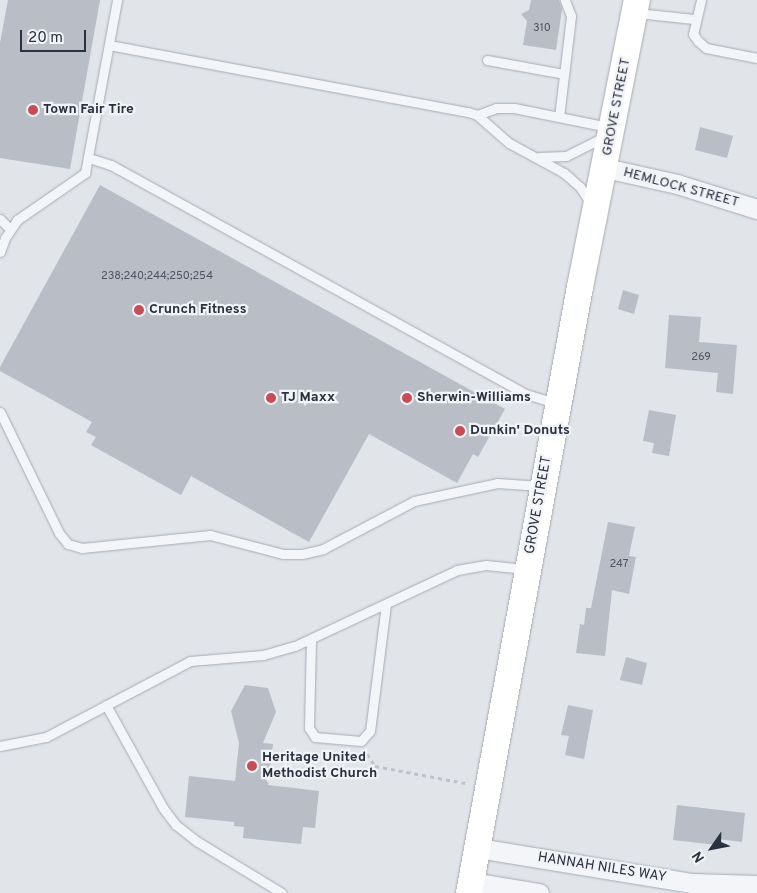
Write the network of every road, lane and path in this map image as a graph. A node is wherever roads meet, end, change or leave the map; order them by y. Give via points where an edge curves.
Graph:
1 (117, 0) edge
2 (565, 0) edge
3 (701, 0) edge
4 (636, 6) edge
5 (694, 19) junction
6 (109, 45) junction
7 (757, 58) edge
8 (487, 60) dead end
9 (564, 74) junction
10 (477, 115) junction
11 (559, 117) junction
12 (614, 128) junction
13 (536, 156) junction
14 (89, 158) junction
15 (605, 168) junction
16 (757, 210) edge
17 (595, 215) junction
18 (0, 220) edge
19 (10, 229) junction
20 (0, 252) edge
21 (558, 403) junction
22 (0, 412) edge
23 (543, 486) junction
24 (528, 570) junction
25 (386, 604) junction
26 (311, 639) junction
27 (106, 705) junction
28 (361, 741) junction
29 (0, 746) edge
30 (468, 783) dead end
31 (478, 848) junction
32 (757, 885) edge
33 (470, 887) edge
34 (282, 893) edge
35 (540, 893) edge

1 - 6 lane
2 - 9 lane via 572,16
3 - 5 lane
4 - 5 lane
4 - 12 main road, GROVE STREET
5 - 7 lane via 693,34 706,48
6 - 10 lane
6 - 14 lane
8 - 9 lane
9 - 11 lane
10 - 11 lane via 496,108 514,108
10 - 13 lane via 499,136
11 - 12 lane
12 - 13 lane via 587,148 566,156
12 - 15 main road, GROVE STREET
13 - 17 lane via 580,187
14 - 19 lane via 82,177 26,214
14 - 21 lane via 111,165 526,394
15 - 16 street, HEMLOCK STREET via 677,184
15 - 17 main road, GROVE STREET
17 - 21 main road, GROVE STREET
18 - 19 lane
19 - 20 lane
21 - 23 main road, GROVE STREET
22 - 23 lane via 59,534 68,544 82,548 210,535 283,554 302,554 323,549 414,501 497,483
23 - 24 main road, GROVE STREET
24 - 25 lane via 492,565 456,570
24 - 31 main road, GROVE STREET
25 - 26 lane
25 - 28 lane via 370,732
26 - 27 lane via 262,655 190,661
26 - 28 lane via 309,728 314,737
27 - 29 lane via 46,737
27 - 34 lane via 163,808 176,825
28 - 30 path via 375,766
31 - 32 street, HANNAH NILES WAY via 692,883
31 - 33 main road, GROVE STREET
33 - 35 street

